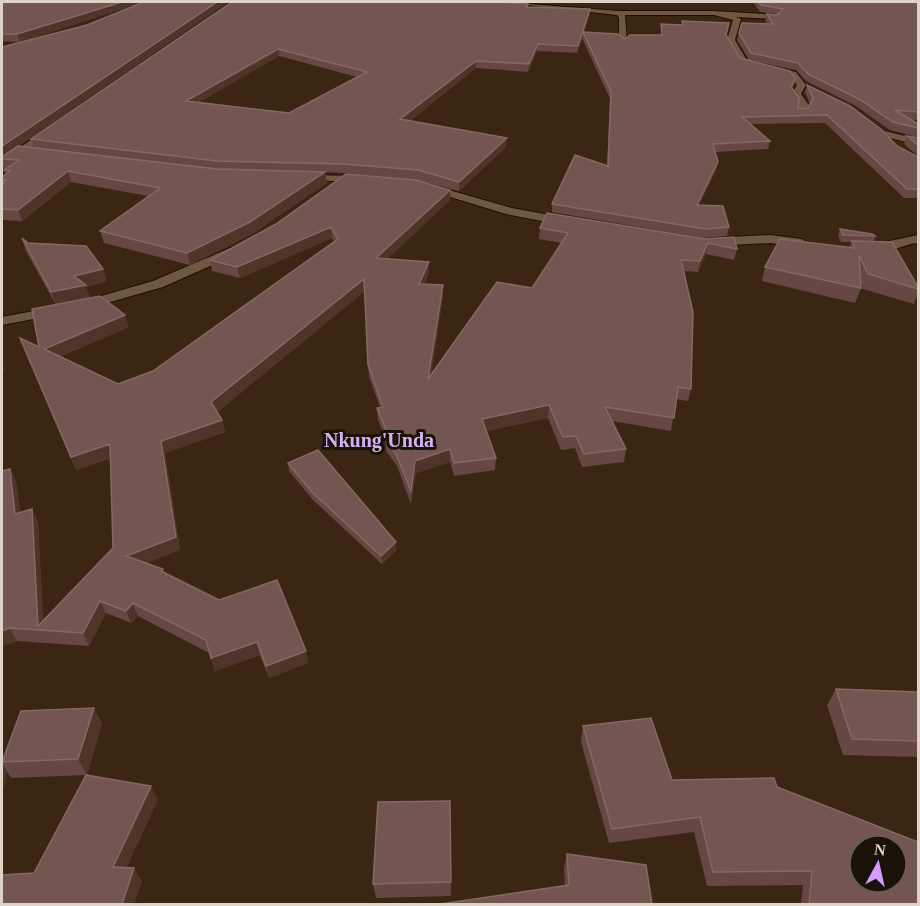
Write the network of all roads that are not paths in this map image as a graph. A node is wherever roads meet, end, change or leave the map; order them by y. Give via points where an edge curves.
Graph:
1 (503, 2) edge
2 (714, 13) junction
3 (621, 16) junction
4 (776, 17) edge
5 (636, 22) dead end
6 (623, 42) edge
7 (802, 85) junction
8 (812, 89) edge
9 (801, 113) edge
10 (60, 124) edge
11 (874, 125) edge
12 (885, 134) junction
13 (918, 142) edge
14 (899, 150) edge
15 (21, 152) junction
16 (44, 154) edge
17 (2, 165) edge
18 (289, 178) edge
19 (344, 178) junction
20 (380, 180) edge
21 (418, 185) edge
22 (327, 192) edge
23 (582, 225) edge
24 (918, 239) edge
25 (692, 242) edge
26 (814, 244) edge
27 (239, 248) edge
28 (857, 249) edge
29 (2, 321) edge

1 - 3 street
2 - 3 street
2 - 4 street
2 - 7 street via 737,20 731,39 745,64 793,74
3 - 5 street
3 - 6 street
7 - 8 street
7 - 9 street via 796,94 804,105
10 - 15 street
11 - 12 street
12 - 13 street
12 - 14 street
15 - 16 street
15 - 17 street
18 - 19 street
19 - 20 street
19 - 22 street
21 - 23 street via 510,211
24 - 28 street via 899,241 885,250
25 - 26 street via 770,239
27 - 29 street via 175,279 111,300

